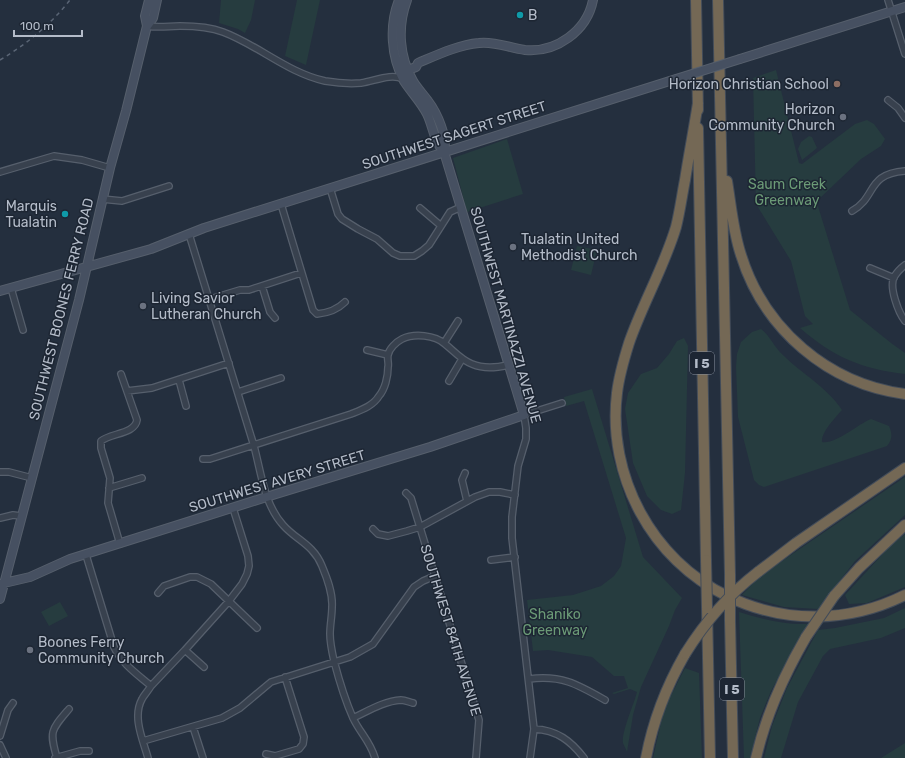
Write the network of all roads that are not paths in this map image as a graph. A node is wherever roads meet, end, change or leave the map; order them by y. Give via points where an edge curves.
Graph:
1 (149, 0) edge
2 (157, 0) edge
3 (399, 0) edge
4 (407, 0) edge
5 (593, 0) edge
6 (696, 0) edge
7 (718, 0) edge
8 (888, 0) edge
9 (905, 7) edge
10 (892, 11) junction
11 (147, 26) junction
12 (904, 46) edge
13 (905, 54) edge
14 (400, 58) junction
15 (418, 63) junction
16 (404, 70) junction
17 (389, 77) junction
18 (403, 79) junction
19 (888, 100) dead end
20 (698, 104) junction
21 (905, 118) edge
22 (721, 139) junction
23 (444, 152) junction
24 (110, 168) junction
25 (905, 171) edge
26 (0, 172) edge
27 (169, 186) dead end
28 (330, 188) junction
29 (102, 199) junction
30 (281, 204) junction
31 (461, 207) junction
32 (420, 208) dead end
33 (852, 211) dead end
34 (440, 225) junction
35 (189, 234) junction
36 (905, 265) edge
37 (87, 267) junction
38 (870, 268) dead end
39 (301, 273) junction
40 (894, 278) junction
41 (262, 286) junction
42 (11, 288) junction
43 (0, 292) edge
44 (210, 299) junction
45 (345, 302) dead end
46 (275, 318) dead end
47 (458, 321) dead end
48 (905, 321) edge
49 (23, 330) dead end
50 (444, 343) junction
51 (368, 350) dead end
52 (388, 355) junction
53 (462, 359) junction
54 (229, 363) junction
55 (508, 365) junction
56 (121, 374) dead end
57 (281, 378) dead end
58 (179, 380) junction
59 (449, 381) dead end
60 (127, 391) junction
61 (238, 392) junction
62 (905, 394) edge
63 (562, 403) dead end
64 (186, 406) dead end
65 (524, 415) junction
66 (254, 446) junction
67 (203, 459) dead end
68 (905, 468) edge
69 (0, 472) edge
70 (465, 473) dead end
71 (32, 478) junction
72 (142, 478) dead end
73 (109, 488) junction
74 (406, 493) dead end
75 (515, 495) junction
76 (268, 496) junction
77 (467, 500) junction
78 (233, 508) junction
79 (21, 516) junction
80 (0, 518) edge
81 (905, 525) edge
82 (420, 527) junction
83 (373, 529) dead end
84 (120, 544) junction
85 (86, 554) junction
86 (515, 557) junction
87 (491, 560) dead end
88 (435, 576) junction
89 (2, 584) edge
90 (158, 593) dead end
91 (905, 595) edge
92 (0, 598) edge
93 (229, 601) junction
94 (257, 628) dead end
95 (185, 650) junction
96 (334, 662) junction
97 (204, 667) dead end
98 (285, 677) junction
99 (529, 679) junction
100 (150, 686) junction
101 (605, 700) dead end
102 (413, 703) dead end
103 (13, 704) dead end
104 (69, 709) dead end
105 (353, 718) junction
106 (193, 727) junction
107 (534, 729) junction
108 (0, 736) edge
109 (143, 742) junction
110 (0, 746) edge
111 (90, 751) dead end
112 (266, 754) dead end
113 (6, 758) edge
114 (56, 758) edge
115 (148, 758) edge
116 (203, 758) edge
117 (375, 758) edge
118 (476, 758) edge
119 (530, 758) edge
120 (584, 758) edge
121 (646, 758) edge
122 (710, 758) edge
123 (733, 758) edge
124 (756, 758) edge

1 - 11 main road, SOUTHWEST BOONES FERRY ROAD via 145,16
2 - 11 main road, SOUTHWEST BOONES FERRY ROAD via 153,18
3 - 14 main road, SOUTHWEST MARTINAZZI AVENUE via 392,28
4 - 14 main road, SOUTHWEST MARTINAZZI AVENUE via 400,27
5 - 15 main road via 582,25 565,41 554,46 523,50 500,43 481,42 462,46
6 - 20 highway, I 5
7 - 22 highway, I 5
8 - 10 street
9 - 10 main road, SOUTHWEST SAGERT STREET
10 - 12 street
10 - 23 main road, SOUTHWEST SAGERT STREET, bridge
11 - 17 street via 196,26 221,31 297,71 323,80 351,84
11 - 24 main road, SOUTHWEST BOONES FERRY ROAD
12 - 13 street
14 - 15 main road
14 - 16 main road, SOUTHWEST MARTINAZZI AVENUE
15 - 16 main road via 416,67
16 - 17 street via 390,74
16 - 18 main road, SOUTHWEST MARTINAZZI AVENUE
16 - 23 main road, SOUTHWEST MARTINAZZI AVENUE via 437,117 446,145
17 - 18 street
18 - 23 main road, SOUTHWEST MARTINAZZI AVENUE via 424,109 439,147
19 - 21 street
20 - 91 highway via 676,226 629,343 617,393 619,453 633,499 647,525 673,557 718,592 744,604 790,615 829,616 878,607
20 - 122 highway, I 5, bridge
22 - 62 highway via 740,254 766,309 797,344 828,367 858,382
22 - 123 highway, I 5, bridge
23 - 28 main road, SOUTHWEST SAGERT STREET
23 - 31 main road, SOUTHWEST MARTINAZZI AVENUE
24 - 26 street via 54,156
24 - 29 main road, SOUTHWEST BOONES FERRY ROAD
25 - 33 street via 890,173 880,178 860,206
27 - 29 street via 122,201
28 - 30 main road, SOUTHWEST SAGERT STREET
28 - 34 street via 342,219 377,239 396,255 411,257 418,254 429,244
29 - 37 main road, SOUTHWEST BOONES FERRY ROAD
30 - 35 main road, SOUTHWEST SAGERT STREET
30 - 39 street
31 - 34 street via 450,212
31 - 55 main road, SOUTHWEST MARTINAZZI AVENUE
32 - 34 street
35 - 37 main road, SOUTHWEST SAGERT STREET via 158,247
35 - 44 street
36 - 40 street
37 - 42 main road, SOUTHWEST SAGERT STREET
37 - 71 main road, SOUTHWEST BOONES FERRY ROAD
38 - 40 street
39 - 41 street
39 - 45 street via 312,310 317,314 327,313
40 - 48 street via 893,292
41 - 44 street
41 - 46 street via 270,312
42 - 43 main road, SOUTHWEST SAGERT STREET
42 - 49 street
44 - 54 street
47 - 50 street
50 - 52 street via 436,338 412,336 401,339
50 - 53 street
51 - 52 street
52 - 66 street via 385,384 380,396 372,404 351,414
53 - 55 street via 481,367
53 - 59 street
54 - 58 street
54 - 61 street
55 - 65 main road, SOUTHWEST MARTINAZZI AVENUE
56 - 60 street
57 - 61 street
58 - 60 street via 152,388
58 - 64 street
60 - 73 street via 137,420 136,425 101,441 110,478
61 - 66 street
63 - 65 street, SOUTHWEST AVERY STREET
65 - 75 street, SOUTHWEST MARTINAZZI AVENUE via 526,439 518,466
65 - 76 main road, SOUTHWEST AVERY STREET via 430,447
66 - 67 street
66 - 76 street
68 - 121 highway, bridge via 796,543 758,572 717,609 700,631 671,679 657,712
69 - 71 street
70 - 77 street via 462,480
71 - 79 main road, SOUTHWEST BOONES FERRY ROAD
72 - 73 street
73 - 84 street via 109,508
74 - 82 street, SOUTHWEST 84TH AVENUE via 411,498
75 - 77 street via 489,492
75 - 86 street, SOUTHWEST MARTINAZZI AVENUE via 512,528
76 - 78 main road, SOUTHWEST AVERY STREET
76 - 96 street via 282,524 310,547 322,566 332,596 330,635
77 - 82 street
78 - 84 main road, SOUTHWEST AVERY STREET
78 - 93 street via 249,566 242,584
79 - 80 street
79 - 89 main road, SOUTHWEST BOONES FERRY ROAD
81 - 124 highway, bridge via 859,568 834,596 806,637 787,670 772,705
82 - 83 street via 388,536 378,534
82 - 88 street, SOUTHWEST 84TH AVENUE
84 - 85 main road, SOUTHWEST AVERY STREET
85 - 89 main road, SOUTHWEST AVERY STREET via 30,577
85 - 100 street via 114,647 123,662
86 - 87 street
86 - 99 street, SOUTHWEST MARTINAZZI AVENUE
88 - 96 street via 414,587 373,644 350,657
88 - 118 street, SOUTHWEST 84TH AVENUE via 479,720
89 - 92 main road, SOUTHWEST BOONES FERRY ROAD
90 - 93 street via 164,586 197,577 211,584
93 - 94 street
93 - 95 street
95 - 97 street
95 - 100 street
96 - 98 street
96 - 105 street
98 - 106 street via 271,682 232,713
98 - 112 street via 304,737 303,744 299,749 275,756
99 - 101 street via 544,677 565,680
99 - 107 street, SOUTHWEST MARTINAZZI AVENUE
100 - 109 street via 141,700 139,709 138,718
102 - 105 street via 402,700 388,703
103 - 108 street via 8,710
104 - 114 street via 54,727 52,734
105 - 117 street via 370,744
106 - 109 street
106 - 116 street
107 - 119 street, SOUTHWEST MARTINAZZI AVENUE
107 - 120 street via 553,732 564,738 574,745
109 - 115 street
110 - 113 street
111 - 114 street via 80,750

